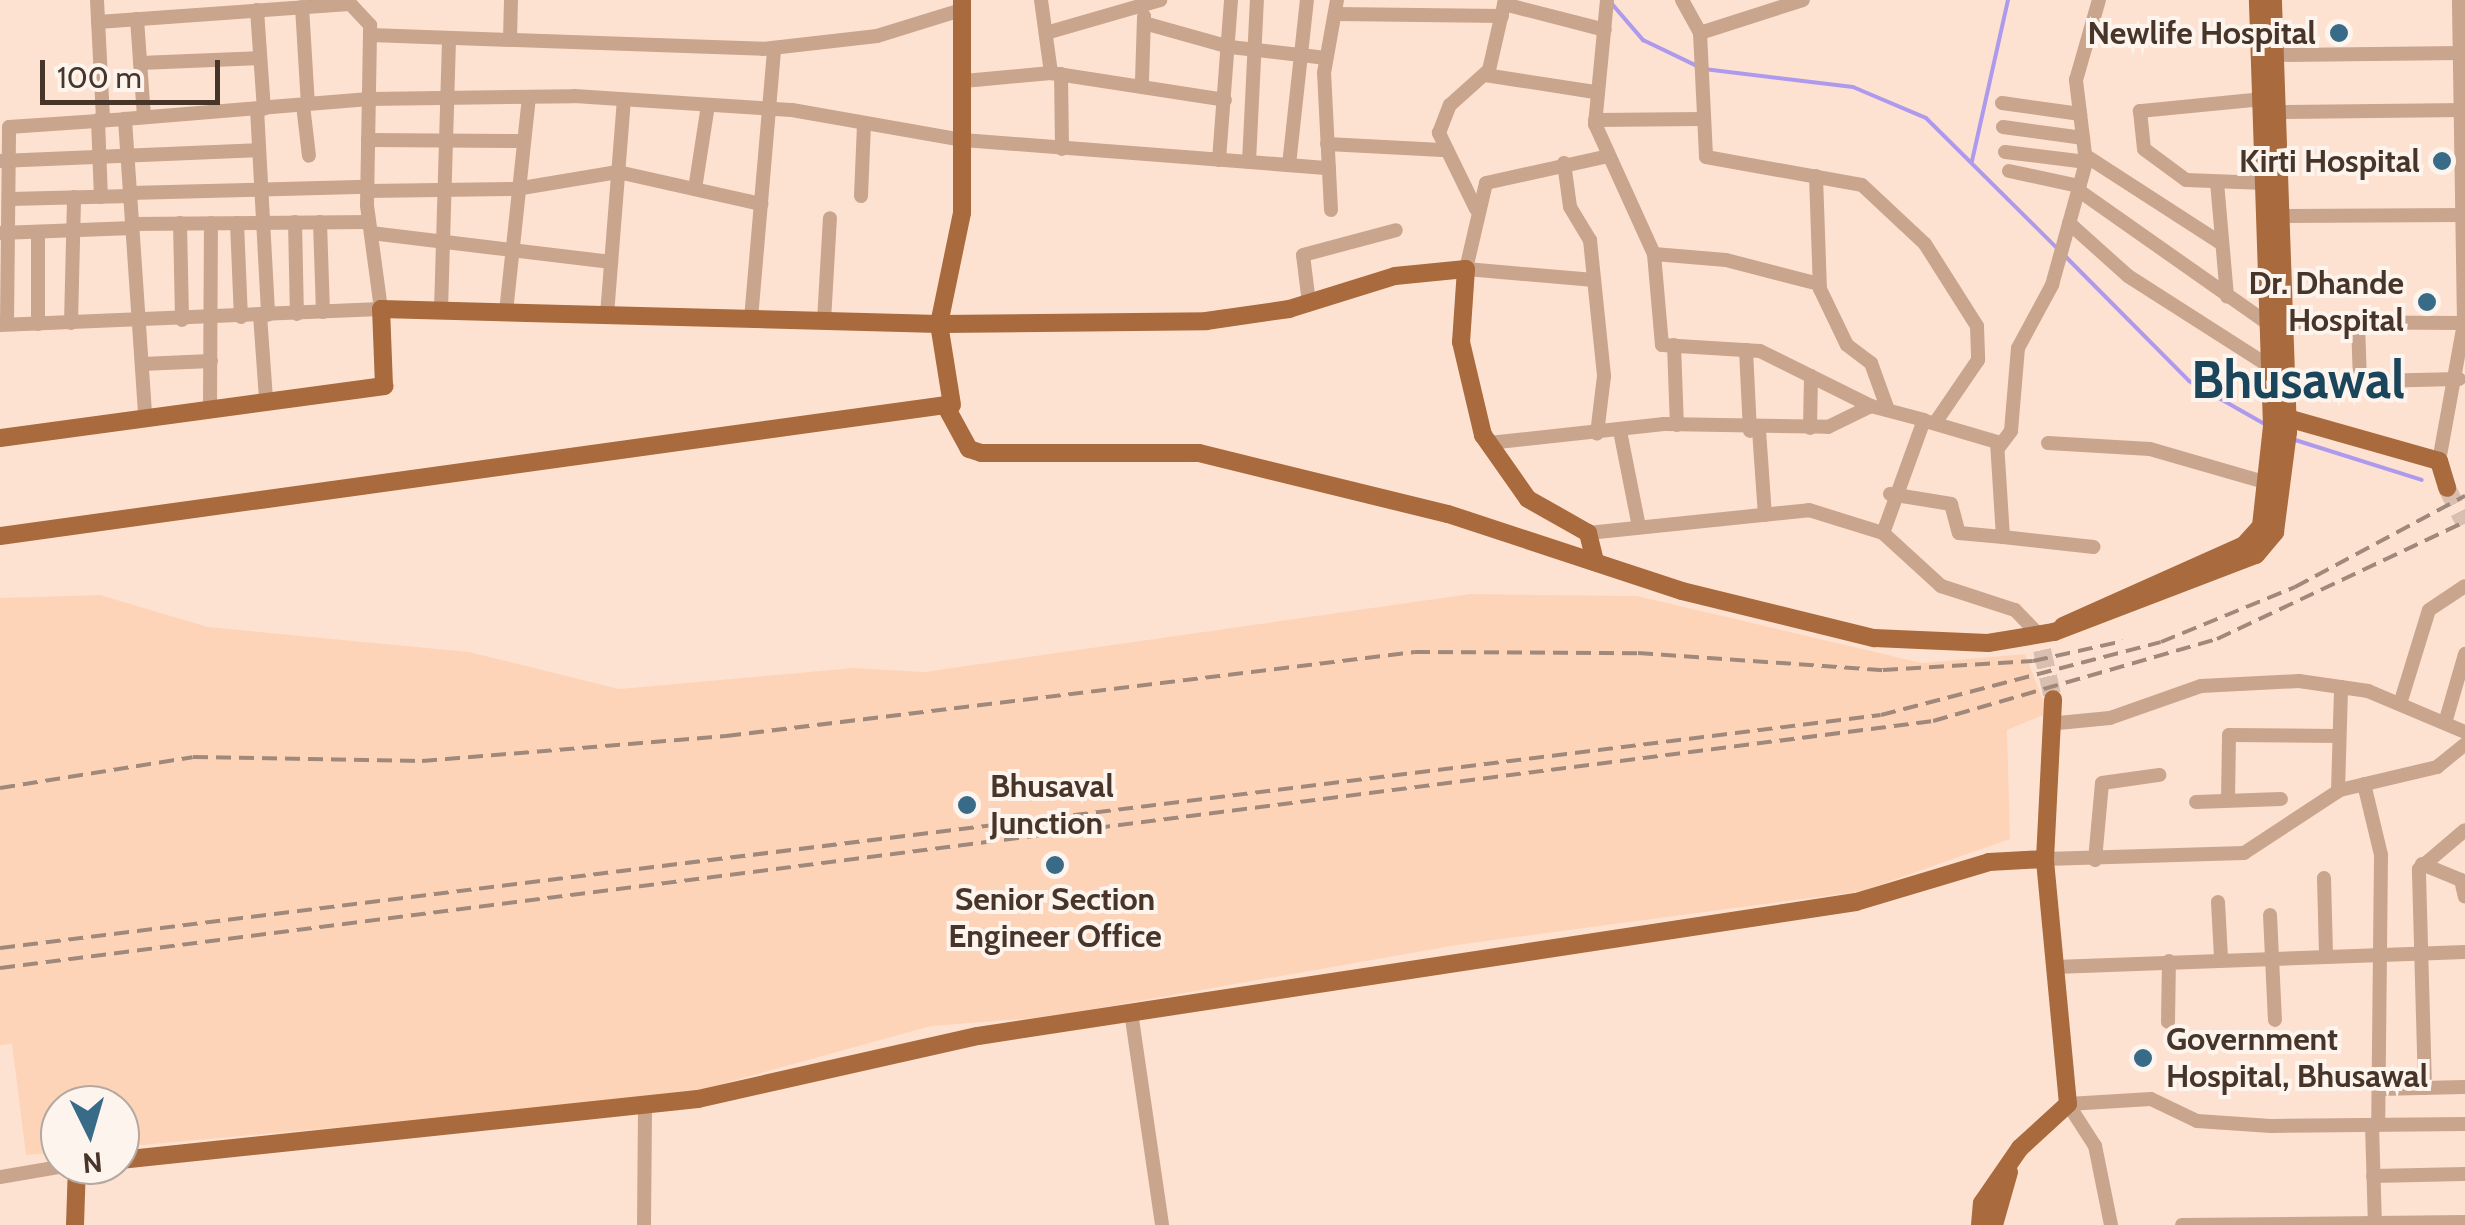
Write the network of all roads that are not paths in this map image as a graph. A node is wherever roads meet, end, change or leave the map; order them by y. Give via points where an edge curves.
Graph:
1 (98, 0) edge
2 (511, 0) edge
3 (1041, 0) edge
4 (1160, 0) edge
5 (1231, 0) edge
6 (1257, 0) edge
7 (1307, 0) edge
8 (1682, 0) edge
9 (1803, 0) edge
10 (2101, 0) edge
11 (2258, 0) edge
12 (2273, 0) edge
13 (2459, 0) edge
14 (348, 2) edge
15 (964, 3) edge
16 (1607, 3) edge
17 (302, 7) junction
18 (1144, 7) junction
19 (1337, 7) edge
20 (1504, 7) edge
21 (256, 10) junction
22 (137, 20) junction
23 (98, 22) junction
24 (1144, 24) junction
25 (1606, 30) junction
26 (1046, 33) junction
27 (1700, 33) junction
28 (370, 35) junction
29 (449, 38) junction
30 (510, 40) junction
31 (1230, 47) junction
32 (774, 48) junction
33 (1259, 52) junction
34 (2461, 53) junction
35 (2276, 55) junction
36 (1302, 56) junction
37 (260, 58) junction
38 (1326, 58) junction
39 (140, 63) junction
40 (1056, 74) junction
41 (1485, 76) junction
42 (1142, 80) junction
43 (964, 81) junction
44 (1595, 92) junction
45 (529, 97) junction
46 (444, 98) junction
47 (369, 99) junction
48 (624, 100) junction
49 (1224, 100) junction
50 (2002, 103) dead end
51 (708, 104) junction
52 (306, 105) junction
53 (2270, 106) junction
54 (770, 108) junction
55 (261, 109) junction
56 (2464, 110) edge
57 (2080, 114) junction
58 (125, 118) junction
59 (144, 118) junction
60 (1703, 118) junction
61 (100, 120) junction
62 (1595, 120) junction
63 (864, 122) junction
64 (2003, 127) dead end
65 (2083, 138) junction
66 (368, 140) junction
67 (442, 140) junction
68 (963, 140) junction
69 (523, 141) junction
70 (1328, 144) junction
71 (259, 150) junction
72 (1062, 150) junction
73 (1442, 150) junction
74 (2006, 152) dead end
75 (128, 155) junction
76 (98, 156) junction
77 (309, 156) dead end
78 (1604, 157) junction
79 (2086, 159) junction
80 (1218, 160) junction
81 (4, 161) edge
82 (1249, 162) junction
83 (1564, 163) junction
84 (1289, 165) junction
85 (1328, 168) junction
86 (2010, 171) dead end
87 (618, 172) junction
88 (1816, 176) junction
89 (2218, 182) junction
90 (2264, 184) junction
91 (2078, 188) junction
92 (367, 189) junction
93 (516, 189) junction
94 (695, 189) junction
95 (260, 190) junction
96 (441, 190) junction
97 (130, 194) junction
98 (101, 196) junction
99 (861, 196) dead end
100 (74, 197) junction
101 (10, 199) junction
102 (762, 204) junction
103 (1476, 209) junction
104 (1331, 210) dead end
105 (2464, 215) edge
106 (2279, 216) junction
107 (830, 218) dead end
108 (260, 222) junction
109 (295, 222) junction
110 (320, 222) junction
111 (180, 223) junction
112 (212, 223) junction
113 (237, 223) junction
114 (132, 226) junction
115 (2068, 226) junction
116 (370, 227) junction
117 (73, 230) junction
118 (1396, 230) dead end
119 (38, 232) junction
120 (5, 233) edge
121 (441, 240) junction
122 (2222, 244) junction
123 (508, 248) junction
124 (1654, 254) junction
125 (612, 262) junction
126 (1466, 269) junction
127 (1594, 280) junction
128 (1819, 284) junction
129 (2227, 297) junction
130 (1308, 303) junction
131 (382, 309) junction
132 (441, 310) junction
133 (323, 312) junction
134 (506, 312) junction
135 (297, 314) junction
136 (264, 315) junction
137 (607, 315) junction
138 (241, 316) junction
139 (211, 318) junction
140 (750, 319) junction
141 (182, 320) junction
142 (824, 321) junction
143 (139, 322) junction
144 (71, 323) junction
145 (2464, 323) edge
146 (3, 324) edge
147 (38, 324) junction
148 (939, 324) junction
149 (2275, 324) junction
150 (2358, 324) junction
151 (1674, 346) junction
152 (1746, 350) junction
153 (211, 361) junction
154 (142, 364) junction
155 (2268, 366) junction
156 (1811, 376) junction
157 (2459, 379) junction
158 (2360, 382) junction
159 (2286, 384) junction
160 (266, 400) junction
161 (210, 406) junction
162 (952, 406) junction
163 (1871, 406) junction
164 (1888, 410) junction
165 (145, 414) junction
166 (1929, 422) junction
167 (1677, 425) junction
168 (2282, 425) junction
169 (1810, 428) junction
170 (1620, 430) junction
171 (1754, 430) junction
172 (1597, 434) junction
173 (0, 438) edge
174 (1489, 443) junction
175 (2048, 443) dead end
176 (2000, 447) junction
177 (2438, 461) junction
178 (2274, 472) junction
179 (2447, 488) tunnel mouth
180 (1890, 494) junction
181 (1765, 514) junction
182 (1639, 528) junction
183 (1588, 533) junction
184 (1883, 533) junction
185 (0, 536) edge
186 (2003, 538) junction
187 (2093, 547) dead end
188 (1595, 562) junction
189 (2462, 587) edge
190 (2465, 607) edge
191 (2045, 639) junction
192 (2465, 654) edge
193 (2341, 686) junction
194 (2053, 699) tunnel mouth
195 (2400, 704) junction
196 (2058, 723) junction
197 (2445, 723) junction
198 (2465, 732) edge
199 (2338, 736) junction
200 (2465, 744) edge
201 (2160, 775) dead end
202 (2364, 784) junction
203 (2338, 791) junction
204 (2228, 800) junction
205 (2281, 800) dead end
206 (2196, 802) dead end
207 (2465, 830) edge
208 (2045, 859) junction
209 (2095, 860) junction
210 (2422, 864) junction
211 (2324, 878) dead end
212 (2465, 897) edge
213 (2218, 902) dead end
214 (2270, 915) dead end
215 (2420, 950) junction
216 (2377, 952) junction
217 (2465, 952) edge
218 (2326, 954) junction
219 (2271, 956) junction
220 (2222, 958) junction
221 (2168, 961) junction
222 (2055, 966) junction
223 (1131, 1012) junction
224 (2276, 1020) dead end
225 (2168, 1022) dead end
226 (2465, 1087) edge
227 (2378, 1088) junction
228 (2425, 1088) junction
229 (2068, 1104) junction
230 (645, 1106) junction
231 (2375, 1124) junction
232 (2465, 1124) edge
233 (140, 1158) edge
234 (2011, 1162) junction
235 (40, 1171) edge
236 (2465, 1174) edge
237 (2374, 1176) junction
238 (0, 1177) edge
239 (74, 1185) edge
240 (2465, 1222) edge
241 (2375, 1224) edge
242 (75, 1225) edge
243 (644, 1225) edge
244 (1162, 1225) edge
245 (1980, 1225) edge
246 (1994, 1225) edge
247 (2111, 1225) edge
248 (2182, 1225) edge

1 - 23 street
2 - 30 street
3 - 26 street
4 - 18 street
5 - 31 street
6 - 33 street
7 - 36 street
8 - 27 street
9 - 27 street
10 - 57 street via 2076,80
11 - 53 main road
12 - 35 main road
13 - 34 street
14 - 17 street
14 - 28 street
15 - 32 street via 877,36
15 - 43 main road
16 - 25 street
17 - 21 street
17 - 52 street
18 - 24 street
18 - 26 street
19 - 20 street
19 - 38 street
20 - 25 street
20 - 41 street
21 - 22 street
21 - 37 street
22 - 23 street
22 - 39 street
23 - 61 street
24 - 31 street
24 - 42 street
25 - 44 street
26 - 40 street
27 - 60 street
28 - 29 street
28 - 47 street
29 - 30 street
29 - 46 street
30 - 32 street
31 - 33 street
31 - 49 street
32 - 54 street
33 - 36 street
33 - 82 street
34 - 35 street
34 - 56 street
35 - 53 main road
36 - 38 street
36 - 84 street
37 - 39 street
37 - 55 street
38 - 70 street
39 - 59 street
40 - 42 street
40 - 43 street
40 - 72 street
41 - 44 street
41 - 73 street via 1446,112
42 - 49 street
43 - 68 main road
44 - 62 street
45 - 46 street
45 - 48 street
45 - 69 street
46 - 47 street
46 - 67 street
47 - 52 street
47 - 66 street
48 - 51 street
48 - 87 street
49 - 80 street
50 - 57 street
51 - 54 street
51 - 94 street
52 - 55 street
52 - 77 street
53 - 56 street
53 - 89 street via 2142,108 2148,153 2186,180
53 - 90 main road
53 - 106 main road
54 - 63 street
54 - 102 street
55 - 59 street
55 - 71 street
56 - 105 street
57 - 65 street
58 - 59 street
58 - 61 street
58 - 75 street
60 - 62 street
60 - 88 street via 1710,159
61 - 76 street
61 - 81 street via 11,124
62 - 78 street
63 - 68 street
63 - 99 street
64 - 65 street
65 - 79 street
66 - 67 street
66 - 92 street
67 - 69 street
67 - 96 street
68 - 72 street
68 - 148 main road via 962,213
69 - 93 street
70 - 73 street
70 - 85 street
71 - 75 street
71 - 95 street
72 - 80 street
73 - 103 street
74 - 79 street
75 - 76 street
75 - 97 street
76 - 81 street
76 - 98 street
78 - 83 street
78 - 124 street
79 - 91 street
79 - 122 street
80 - 82 street
81 - 101 street
82 - 84 street
83 - 103 street via 1494,176
83 - 127 street
84 - 85 street
85 - 104 street
86 - 91 street
87 - 93 street
87 - 94 street
87 - 125 street
88 - 128 street
88 - 166 street via 1868,190 1925,244 1977,326 1978,360
89 - 90 street
89 - 122 street
90 - 149 main road
91 - 115 street
91 - 129 street
92 - 95 street
92 - 96 street
92 - 116 street
93 - 96 street
93 - 123 street
94 - 102 street
95 - 97 street
95 - 108 street
96 - 121 street
97 - 98 street
97 - 114 street
98 - 100 street
100 - 101 street
100 - 117 street
101 - 120 street
102 - 140 street
103 - 126 street
105 - 106 street
105 - 145 street
106 - 149 main road
107 - 142 street
108 - 109 street
108 - 113 street
108 - 136 street
109 - 110 street
109 - 135 street
110 - 116 street
110 - 133 street
111 - 112 street
111 - 114 street
111 - 141 street
112 - 113 street
112 - 139 street
113 - 138 street
114 - 117 street
114 - 143 street
115 - 155 street via 2128,276
115 - 176 street via 2052,284 2018,348 2012,431
116 - 121 street
116 - 131 street
117 - 119 street
117 - 144 street
118 - 130 street via 1303,255
119 - 120 street
119 - 147 street
120 - 146 street
121 - 123 street
121 - 132 street
122 - 129 street
123 - 125 street
123 - 134 street
124 - 128 street via 1726,260
124 - 151 street via 1662,345
125 - 137 street
126 - 127 street
126 - 130 main road via 1396,276
126 - 174 main road via 1461,342
127 - 172 street via 1604,376
128 - 164 street via 1848,345 1871,362
129 - 149 street
130 - 148 main road via 1206,321
131 - 132 main road
131 - 133 street
131 - 160 main road via 384,386
132 - 134 main road
133 - 135 street
134 - 137 main road
135 - 136 street
136 - 138 street
136 - 160 street
137 - 140 main road
138 - 139 street
139 - 141 street
139 - 153 street
140 - 142 main road
141 - 143 street
142 - 148 main road
143 - 144 street
143 - 154 street
144 - 147 street
145 - 150 street
145 - 157 street
146 - 147 street
148 - 162 main road
149 - 150 street
149 - 155 main road
149 - 159 main road
150 - 158 street
151 - 152 street
151 - 167 street
152 - 156 street
152 - 171 street
153 - 154 street
153 - 161 street
154 - 165 street
155 - 168 main road
156 - 163 street
156 - 169 street
157 - 158 street
157 - 177 street
158 - 159 street
159 - 168 main road
160 - 161 main road
161 - 165 main road
162 - 185 main road
162 - 188 main road via 964,442 981,452 1199,453 1448,514
163 - 164 street
163 - 169 street
164 - 166 street
165 - 173 main road
166 - 176 street
166 - 180 street
167 - 170 street
167 - 171 street
168 - 177 main road
168 - 178 main road
169 - 171 street
170 - 172 street
170 - 182 street
171 - 181 street
172 - 174 street
174 - 183 main road via 1528,499
175 - 178 street via 2150,449
176 - 186 street
177 - 179 main road
178 - 191 main road via 2276,532 2262,552
180 - 184 street
180 - 186 street via 1951,504 1959,533
181 - 182 street
181 - 184 street via 1813,510
182 - 183 street
183 - 188 main road
184 - 191 street via 1941,586 2015,610
186 - 187 street
188 - 191 main road via 1874,638
189 - 190 street
189 - 195 street via 2429,610
192 - 197 street
193 - 195 street
193 - 196 street via 2209,684 2110,718
193 - 199 street
194 - 196 main road
195 - 197 street
196 - 208 main road
197 - 198 street
199 - 203 street
199 - 204 street via 2229,734
200 - 202 street via 2437,767
201 - 209 street via 2102,784
202 - 203 street
202 - 216 street via 2380,855
203 - 209 street via 2244,853
204 - 205 street
204 - 206 street
207 - 210 street
208 - 209 street
208 - 222 main road
208 - 223 main road via 1990,862 1856,902
210 - 212 street via 2461,880
210 - 215 street
211 - 218 street
213 - 220 street
214 - 219 street
215 - 216 street
215 - 217 street
215 - 228 street
216 - 218 street
216 - 227 street
218 - 219 street
219 - 220 street
219 - 224 street
220 - 221 street
221 - 222 street
221 - 225 street
222 - 229 main road
223 - 230 main road
223 - 244 street
226 - 228 street
227 - 228 street
227 - 231 street
229 - 231 street via 2145,1098 2196,1121
229 - 234 main road
229 - 247 street via 2094,1146
230 - 233 main road
230 - 243 street
231 - 232 street
231 - 237 street
234 - 245 main road via 1982,1202
234 - 246 main road
235 - 238 street
236 - 237 street
237 - 241 street
239 - 242 main road
240 - 241 street
241 - 248 street

